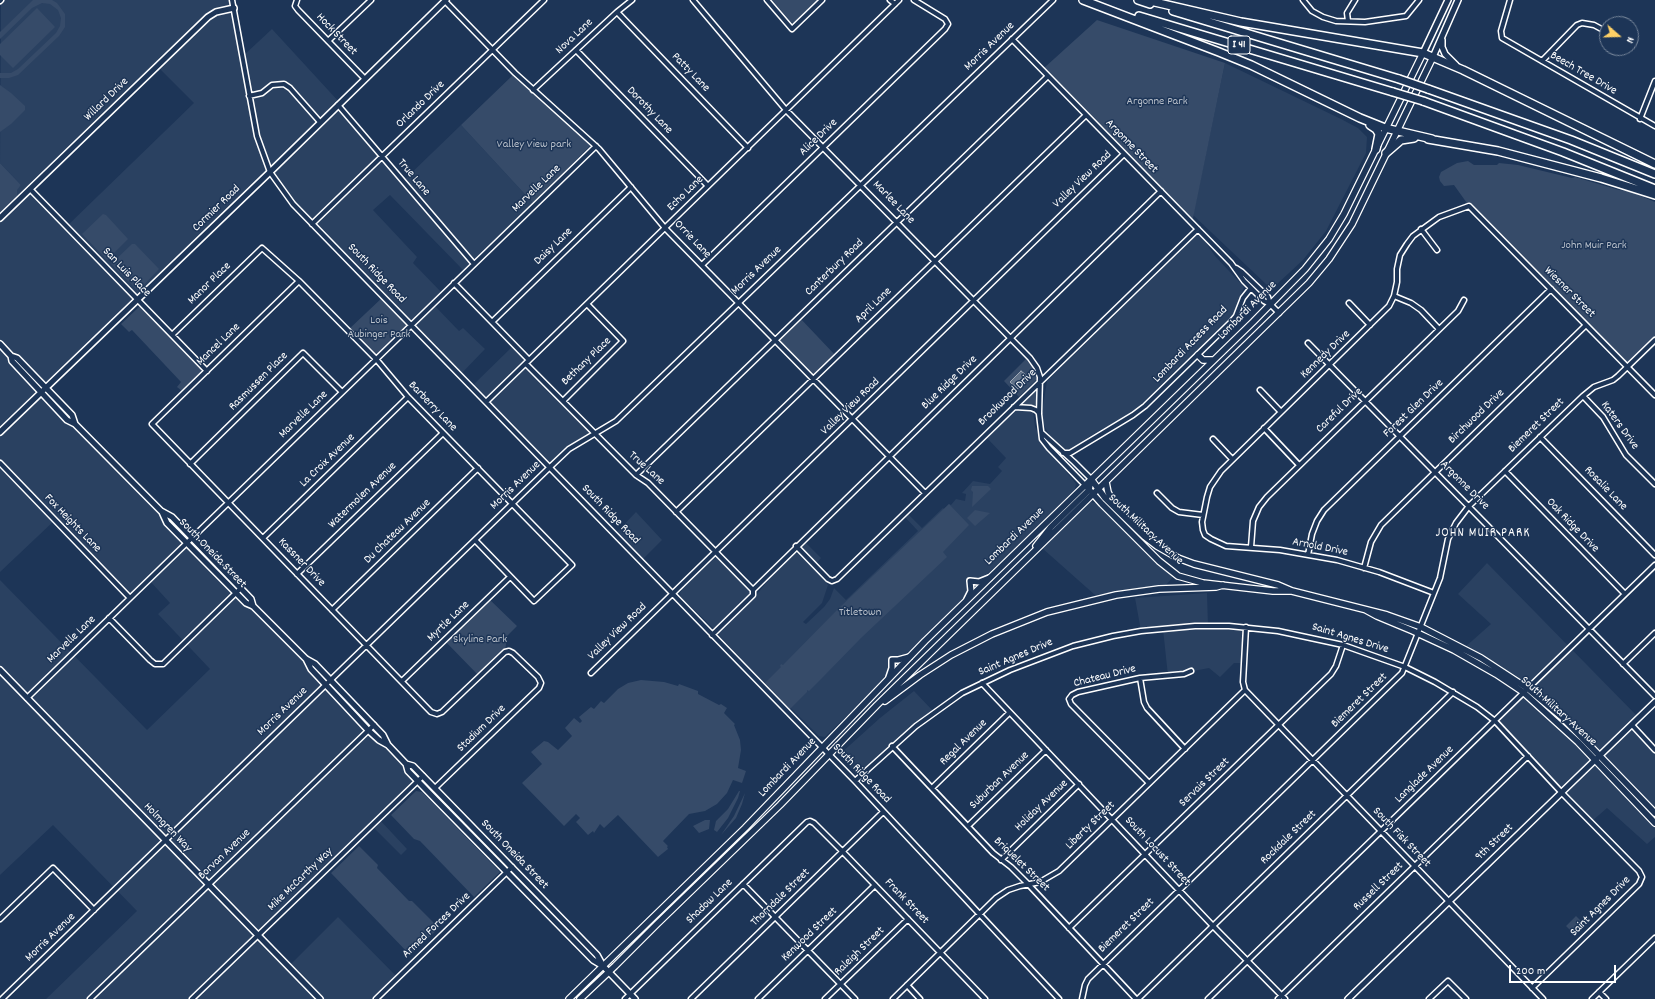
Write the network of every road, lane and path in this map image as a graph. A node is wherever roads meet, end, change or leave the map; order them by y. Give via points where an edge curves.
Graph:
1 (232, 0) edge
2 (371, 0) edge
3 (445, 0) edge
4 (544, 0) edge
5 (632, 0) edge
6 (693, 0) edge
7 (767, 0) edge
8 (822, 0) edge
9 (890, 0) edge
10 (899, 0) edge
11 (914, 0) edge
12 (1053, 0) edge
13 (1084, 0) edge
14 (1138, 0) edge
15 (1146, 0) edge
16 (1303, 0) edge
17 (1355, 0) edge
18 (1419, 0) edge
19 (1448, 0) edge
20 (1458, 0) edge
21 (1510, 0) edge
22 (296, 2) edge
23 (895, 4) junction
24 (234, 8) junction
25 (617, 12) junction
26 (1348, 21) junction
27 (1599, 28) edge
28 (1443, 35) junction
29 (1012, 39) junction
30 (328, 41) junction
31 (492, 50) junction
32 (576, 50) junction
33 (1423, 53) junction
34 (1433, 57) junction
35 (1542, 61) junction
36 (1463, 70) junction
37 (1048, 76) junction
38 (365, 79) junction
39 (1655, 81) edge
40 (534, 90) junction
41 (249, 96) junction
42 (338, 104) junction
43 (786, 110) junction
44 (1086, 115) junction
45 (1360, 118) junction
46 (1640, 119) junction
47 (320, 122) junction
48 (1655, 126) edge
49 (1386, 128) junction
50 (1397, 131) junction
51 (1432, 139) junction
52 (596, 146) junction
53 (823, 147) junction
54 (748, 148) junction
55 (1376, 149) junction
56 (1386, 153) junction
57 (1124, 154) junction
58 (382, 156) junction
59 (1655, 164) edge
60 (270, 172) junction
61 (1655, 174) edge
62 (861, 185) junction
63 (708, 186) junction
64 (631, 187) junction
65 (1655, 188) edge
66 (30, 189) junction
67 (1161, 191) junction
68 (1655, 195) edge
69 (1469, 206) joint
70 (0, 218) edge
71 (897, 222) junction
72 (312, 224) junction
73 (666, 228) junction
74 (1198, 229) junction
75 (1421, 229) junction
76 (262, 248) joint
77 (1437, 250) dead end
78 (935, 261) junction
79 (474, 264) junction
80 (702, 265) junction
81 (1235, 268) junction
82 (300, 281) junction
83 (454, 283) junction
84 (1251, 288) junction
85 (1551, 290) junction
86 (1394, 296) junction
87 (137, 299) junction
88 (1464, 300) dead end
89 (974, 301) junction
90 (739, 302) junction
91 (587, 304) junction
92 (1270, 304) junction
93 (1349, 304) dead end
94 (1279, 313) junction
95 (492, 322) junction
96 (411, 325) junction
97 (1370, 325) junction
98 (1586, 325) junction
99 (1439, 330) junction
100 (172, 335) junction
101 (1010, 338) junction
102 (775, 340) junction
103 (1655, 340) edge
104 (1308, 343) dead end
105 (0, 344) edge
106 (1198, 355) junction
107 (11, 356) junction
108 (376, 359) junction
109 (1203, 360) junction
110 (1214, 360) junction
111 (528, 362) junction
112 (1329, 365) junction
113 (1628, 367) junction
114 (207, 371) junction
115 (1202, 371) junction
116 (813, 378) junction
117 (1041, 381) junction
118 (46, 388) junction
119 (1260, 390) dead end
120 (41, 392) junction
121 (342, 392) junction
122 (1655, 394) edge
123 (1583, 396) junction
124 (408, 397) junction
125 (563, 401) junction
126 (1365, 401) junction
127 (486, 402) junction
128 (1013, 408) junction
129 (1281, 412) junction
130 (1039, 414) junction
131 (853, 419) junction
132 (75, 424) junction
133 (152, 424) joint
134 (1264, 428) junction
135 (0, 432) edge
136 (443, 433) junction
137 (1042, 433) junction
138 (596, 434) junction
139 (1400, 436) junction
140 (1540, 437) junction
141 (1213, 439) dead end
142 (1077, 449) junction
143 (1063, 453) junction
144 (890, 456) junction
145 (1232, 459) junction
146 (1074, 462) junction
147 (0, 464) edge
148 (190, 464) junction
149 (1299, 465) junction
150 (478, 468) junction
151 (550, 468) junction
152 (1505, 471) junction
153 (1435, 472) junction
154 (636, 475) junction
155 (1091, 479) junction
156 (1106, 482) junction
157 (1655, 484) edge
158 (1098, 489) junction
159 (1089, 490) junction
160 (926, 493) junction
161 (1157, 493) dead end
162 (228, 503) junction
163 (512, 504) junction
164 (1469, 506) junction
165 (1116, 508) junction
166 (161, 511) junction
167 (676, 512) junction
168 (1203, 515) junction
169 (1203, 530) joint
170 (192, 538) junction
171 (263, 538) junction
172 (474, 540) junction
173 (187, 543) junction
174 (1155, 545) junction
175 (796, 546) junction
176 (1251, 547) junction
177 (1149, 551) junction
178 (716, 552) junction
179 (1308, 554) junction
180 (1655, 555) edge
181 (1655, 565) edge
182 (1364, 568) junction
183 (297, 574) junction
184 (510, 577) junction
185 (989, 578) junction
186 (1223, 585) junction
187 (241, 588) junction
188 (753, 590) junction
189 (1292, 591) junction
190 (236, 593) junction
191 (1434, 593) junction
192 (672, 594) junction
193 (1625, 594) junction
194 (130, 598) junction
195 (966, 601) junction
196 (253, 606) junction
197 (332, 610) junction
198 (110, 618) junction
199 (1246, 627) junction
200 (1589, 629) junction
201 (1420, 630) junction
202 (1655, 633) edge
203 (712, 635) junction
204 (367, 645) junction
205 (1343, 645) junction
206 (909, 657) junction
207 (306, 659) junction
208 (1623, 664) junction
209 (1405, 667) junction
210 (0, 670) edge
211 (1191, 671) dead end
212 (591, 673) dead end
213 (888, 678) junction
214 (1140, 678) junction
215 (330, 680) junction
216 (402, 681) junction
217 (982, 683) junction
218 (326, 685) junction
219 (1245, 690) junction
220 (1525, 690) junction
221 (1453, 692) junction
222 (1655, 696) edge
223 (27, 698) junction
224 (1655, 702) edge
225 (878, 705) junction
226 (1009, 712) junction
227 (437, 714) joint
228 (1495, 721) junction
229 (374, 725) junction
230 (1632, 725) junction
231 (1278, 726) junction
232 (368, 730) junction
233 (388, 745) junction
234 (892, 746) junction
235 (822, 748) junction
236 (1185, 749) junction
237 (1046, 750) junction
238 (1655, 750) edge
239 (829, 755) junction
240 (1528, 756) junction
241 (1600, 756) junction
242 (1312, 761) junction
243 (1595, 761) junction
244 (406, 764) junction
245 (423, 776) junction
246 (418, 781) junction
247 (855, 781) junction
248 (1079, 784) junction
249 (1149, 784) junction
250 (435, 788) junction
251 (932, 788) junction
252 (1562, 792) junction
253 (1346, 796) junction
254 (884, 812) junction
255 (1655, 813) edge
256 (1113, 819) junction
257 (810, 821) joint
258 (1655, 823) edge
259 (968, 826) junction
260 (1380, 832) junction
261 (165, 841) junction
262 (843, 852) junction
263 (1146, 854) junction
264 (1001, 860) junction
265 (512, 867) junction
266 (1414, 867) junction
267 (507, 872) junction
268 (743, 884) junction
269 (1028, 884) junction
270 (208, 885) junction
271 (875, 886) junction
272 (1179, 890) junction
273 (1448, 902) junction
274 (94, 910) junction
275 (979, 914) junction
276 (775, 918) junction
277 (0, 919) edge
278 (908, 919) junction
279 (1213, 926) junction
280 (1070, 928) junction
281 (258, 936) junction
282 (1655, 938) edge
283 (808, 951) junction
284 (940, 953) junction
285 (1247, 961) junction
286 (1103, 964) junction
287 (603, 966) junction
288 (609, 972) junction
289 (840, 984) junction
290 (907, 985) junction
291 (1532, 988) junction
292 (1599, 992) junction
293 (630, 994) junction
294 (1281, 998) edge
295 (2, 999) edge
296 (90, 999) edge
297 (192, 999) edge
298 (320, 999) edge
299 (376, 999) edge
300 (569, 999) edge
301 (580, 999) edge
302 (625, 999) edge
303 (635, 999) edge
304 (691, 999) edge
305 (758, 999) edge
306 (825, 999) edge
307 (855, 999) edge
308 (892, 999) edge
309 (920, 999) edge
310 (986, 999) edge
311 (1059, 999) edge
312 (1082, 999) edge
313 (1137, 999) edge
314 (1208, 999) edge
315 (1348, 999) edge
316 (1429, 999) edge
317 (1466, 999) edge
318 (1543, 999) edge
319 (1592, 999) edge
320 (1606, 999) edge

1 - 24 street, South Ridge Road
2 - 30 street
3 - 31 street, Orrie Lane
3 - 38 street, Cormier Road
4 - 31 street, Orlando Drive
5 - 25 street, Nova Lane
6 - 43 street, Marlee Lane
7 - 8 street via 792,29
9 - 23 street
10 - 23 street, Echo Lane
11 - 53 street, Alice Drive via 945,19 948,24 945,29
12 - 29 street, Morris Avenue
13 - 45 highway via 1251,65
13 - 65 highway, I 41, bridge via 1423,101
14 - 61 highway, I 41, bridge via 1399,79 1571,140
15 - 33 highway via 1236,21
16 - 26 street via 1312,11 1322,17
17 - 26 street via 1348,13
18 - 26 street via 1406,16 1365,22
19 - 33 street
20 - 28 street
21 - 35 street, Beech Tree Drive via 1501,31 1502,38
22 - 30 street, Hock Street via 298,10
23 - 43 street, Echo Lane
24 - 41 street, South Ridge Road
24 - 66 street, Willard Drive via 208,16
25 - 32 street, Nova Lane
25 - 54 street, Patty Lane
27 - 35 street via 1582,23 1577,25
28 - 34 street
28 - 36 street via 1444,54
29 - 37 street, Argonne Street
29 - 62 street, Morris Avenue
30 - 38 street, Hock Street
31 - 40 street, Orrie Lane
31 - 58 street, Orlando Drive
32 - 40 street, Nova Lane
32 - 63 street, Dorothy Lane
33 - 34 highway
33 - 49 main road, Lombardi Avenue
34 - 36 highway
34 - 50 main road, Lombardi Avenue
35 - 46 street, Beech Tree Drive
36 - 59 highway
37 - 44 street, Argonne Street
37 - 71 street, Canterbury Road
38 - 42 street, Cormier Road
39 - 46 street
40 - 52 street, Orrie Lane
41 - 47 street via 262,93 272,85 284,84
41 - 60 street, South Ridge Road via 257,136
42 - 47 street, Cormier Road
42 - 58 street, True Lane
43 - 53 street, Marlee Lane
43 - 54 street, Echo Lane
44 - 57 street, Argonne Street
44 - 78 street, April Lane
45 - 49 highway
45 - 55 highway via 1378,132
46 - 48 street, Beech Tree Drive
47 - 60 street, Cormier Road
49 - 50 highway
49 - 55 main road, Lombardi Avenue
50 - 51 highway
50 - 56 main road, Lombardi Avenue
51 - 56 highway via 1405,138
51 - 68 highway via 1498,151
52 - 64 street, Orrie Lane
52 - 79 street, Marvelle Lane
53 - 62 street, Marlee Lane
53 - 80 street, Alice Drive
54 - 63 street, Echo Lane
55 - 92 main road, Lombardi Avenue via 1329,239 1305,269
56 - 94 main road, Lombardi Avenue via 1353,221 1333,254
57 - 67 street, Argonne Street
57 - 89 street, Valley View Road
58 - 72 street, Orlando Drive
58 - 79 street, True Lane
60 - 72 street, South Ridge Road via 293,204
60 - 87 street, Cormier Road
62 - 71 street, Marlee Lane
62 - 90 street, Morris Avenue
63 - 73 street, Echo Lane
64 - 73 street, Orrie Lane
64 - 95 street, Daisy Lane
66 - 70 street, Willard Drive
66 - 87 street, San Luis Place
67 - 74 street, Argonne Street
67 - 101 street, Blue Ridge Drive
69 - 75 street, Kennedy Drive via 1439,218
69 - 85 street, Wiesner Street
71 - 78 street, Marlee Lane
71 - 102 street, Canterbury Road
72 - 96 street, South Ridge Road
73 - 80 street, Orrie Lane
73 - 91 street, Echo Lane
74 - 81 street, Argonne Street
74 - 117 street, Brookwood Drive
75 - 77 street
75 - 86 street, Kennedy Drive via 1400,255
76 - 82 street, Barberry Lane
76 - 100 street, Manor Place
78 - 89 street, Marlee Lane
78 - 116 street, April Lane
79 - 83 street, Marvelle Lane
80 - 90 street, Orrie Lane
81 - 84 street, Argonne Street
81 - 92 street, Argonne Street via 1268,297
82 - 108 street, Barberry Lane
82 - 114 street, Mancel Lane
83 - 95 street, True Lane
83 - 96 street, Marvelle Lane
84 - 92 street, Argonne Street
84 - 106 street, Lombardi Access Road via 1243,298 1236,316
85 - 98 street, Wiesner Street
85 - 139 street, Forest Glen Drive
86 - 97 street, Kennedy Drive via 1385,311
86 - 99 street via 1411,302
87 - 100 street, San Luis Place
87 - 118 street, Cormier Road
88 - 99 street, Careful Drive via 1458,311
89 - 101 street, Marlee Lane
89 - 131 street, Valley View Road
90 - 102 street, Orrie Lane
90 - 138 street, Morris Avenue via 616,421
91 - 111 street, Echo Lane
91 - 125 street, Bethany Place via 623,341
92 - 94 street, Argonne Street
92 - 110 main road, Lombardi Avenue
93 - 97 street
94 - 156 main road, Lombardi Avenue
95 - 111 street, True Lane
96 - 108 street, Marvelle Lane
96 - 127 street, South Ridge Road
97 - 112 street, Kennedy Drive
98 - 113 street, Wiesner Street
98 - 153 street, Birchwood Drive
99 - 126 street, Careful Drive
100 - 114 street, San Luis Place
101 - 117 street, Marlee Lane via 1030,358 1039,372
101 - 144 street, Blue Ridge Drive
102 - 116 street, Orrie Lane
102 - 154 street, Canterbury Road
103 - 113 street, Biemeret Street
104 - 112 street, Argonne Drive
105 - 107 street, South Oneida Street
106 - 109 main road
106 - 142 street, Lombardi Access Road via 1140,410
107 - 118 street, South Oneida Street via 17,358
107 - 120 street, South Oneida Street via 12,362
108 - 121 street, Marvelle Lane
108 - 124 street, Barberry Lane
109 - 110 main road
109 - 115 main road
110 - 115 main road, Lombardi Avenue
111 - 125 street, True Lane
111 - 127 street, Echo Lane
112 - 126 street, Argonne Drive
112 - 129 street, Kennedy Drive
113 - 122 street, Wiesner Street
113 - 123 street, Biemeret Street via 1613,380 1594,387
114 - 133 street, Mancel Lane
115 - 155 main road, Lombardi Avenue
116 - 131 street, Orrie Lane
116 - 167 street, April Lane
117 - 128 street, Brookwood Drive
117 - 130 street, Marlee Lane
118 - 120 street, Cormier Road
118 - 132 street, South Oneida Street via 72,415
119 - 129 street
120 - 132 street, South Oneida Street via 67,420
120 - 135 street, Cormier Road
121 - 148 street, Rasmussen Place via 303,353
121 - 162 street, Marvelle Lane
123 - 140 street, Biemeret Street
123 - 157 street, Katers Drive via 1603,417 1626,454
124 - 136 street, Barberry Lane
124 - 171 street, La Croix Avenue
125 - 138 street, True Lane
126 - 139 street, Argonne Drive
126 - 149 street, Careful Drive
127 - 151 street, South Ridge Road
128 - 130 street via 1031,408
128 - 160 street, Brookwood Drive
129 - 134 street, Kennedy Drive
130 - 137 street, Marlee Lane
131 - 144 street, Orrie Lane
131 - 178 street, Valley View Road
132 - 166 street, South Oneida Street
133 - 148 street, Kassner Drive
134 - 145 street, Kennedy Drive
134 - 149 street
136 - 150 street, Barberry Lane
136 - 183 street, Watermolen Avenue
137 - 143 street
137 - 159 street, Marlee Lane via 1042,439 1046,444
138 - 151 street, Morris Avenue via 569,449
138 - 154 street, True Lane
139 - 153 street, Argonne Drive
139 - 179 street, Forest Glen Drive via 1324,510 1312,534
140 - 152 street, Biemeret Street
140 - 180 street, Rosalie Lane
141 - 145 street
142 - 143 street, Lombardi Access Road
142 - 146 street
143 - 146 street
144 - 160 street, Orrie Lane
144 - 175 street, Blue Ridge Drive
145 - 168 street, Kennedy Drive via 1210,487
146 - 155 street
147 - 194 street, Fox Heights Lane
148 - 162 street, Kassner Drive
149 - 176 street, Careful Drive via 1259,507 1254,521
150 - 163 street, Barberry Lane
150 - 197 street, Du Chateau Avenue
151 - 163 street, Morris Avenue
151 - 192 street, South Ridge Road
152 - 164 street, Biemeret Street
152 - 193 street, Oak Ridge Drive
153 - 164 street, Argonne Drive
153 - 182 street, Birchwood Drive via 1381,525 1371,542
154 - 167 street, True Lane via 648,483
155 - 158 main road, South Military Avenue
155 - 159 main road
156 - 158 main road, Lombardi Avenue
156 - 165 main road via 1108,493
158 - 159 main road, Lombardi Avenue
158 - 165 main road, South Military Avenue
159 - 177 main road, South Military Avenue
159 - 185 main road, Lombardi Avenue
159 - 225 main road, Lombardi Avenue via 1032,553
160 - 175 street, Brookwood Drive via 832,581
161 - 168 street via 1179,512
162 - 170 street, Marvelle Lane
162 - 171 street, Kassner Drive
163 - 172 street, Morris Avenue
163 - 184 street, Barberry Lane via 572,565 534,602
164 - 191 street, Biemeret Street via 1448,539 1440,578
164 - 200 street, Argonne Drive
165 - 174 main road, South Military Avenue
166 - 170 street, South Oneida Street via 172,517
166 - 173 street, South Oneida Street via 167,523
167 - 178 street, True Lane
168 - 169 street, Kennedy Drive
169 - 176 street, Arnold Drive via 1211,540 1226,546
170 - 173 street, Marvelle Lane
170 - 187 street, South Oneida Street
171 - 183 street, Kassner Drive
172 - 184 street
172 - 204 street, Morris Avenue
173 - 190 street, South Oneida Street
173 - 194 street, Marvelle Lane
174 - 177 street
174 - 189 main road, South Military Avenue via 1187,562
175 - 188 street, Blue Ridge Drive
176 - 179 street, Arnold Drive
177 - 186 main road, South Military Avenue via 1178,576 1197,582
178 - 188 street, True Lane
178 - 192 street, Valley View Road
179 - 182 street, Arnold Drive
181 - 193 street, Langlade Avenue
182 - 191 street, Arnold Drive
183 - 197 street, Kassner Drive
184 - 216 street, Myrtle Lane
185 - 195 main road, Lombardi Avenue
185 - 195 street via 979,582 970,581 970,592
186 - 189 main road, South Military Avenue
186 - 225 main road via 1116,595 1047,612 992,634 951,655
187 - 190 street
187 - 196 street, South Oneida Street via 251,599
188 - 203 street, Blue Ridge Drive via 753,595
189 - 201 main road, South Military Avenue via 1365,609 1380,618
190 - 196 street, South Oneida Street via 246,604
190 - 198 street via 163,664 156,664 150,660
191 - 201 street, Biemeret Street
192 - 203 street, South Ridge Road
192 - 212 street, Valley View Road
193 - 200 street, Langlade Avenue
194 - 198 street, Marvelle Lane
195 - 206 main road, Lombardi Avenue
196 - 207 street, South Oneida Street
197 - 204 street, Kassner Drive
198 - 223 street, Marvelle Lane
199 - 205 street, Saint Agnes Drive via 1303,635
199 - 217 street, Saint Agnes Drive via 1195,626 1113,636 1041,657
199 - 219 street via 1243,682
200 - 208 street, Argonne Drive
200 - 220 street, Langlade Avenue
201 - 209 street, Biemeret Street
201 - 220 main road, South Military Avenue
202 - 208 street
203 - 235 street, South Ridge Road
204 - 215 street, Morris Avenue
204 - 216 street, Kassner Drive
205 - 209 street, Saint Agnes Drive
205 - 231 street, Servais Street via 1331,674
206 - 213 main road, Lombardi Avenue
206 - 213 street via 892,660
207 - 215 street, South Oneida Street via 315,664
207 - 218 street, South Oneida Street via 310,669
208 - 222 street, Argonne Drive
209 - 221 street, Saint Agnes Drive
209 - 242 street, Biemeret Street via 1402,673
210 - 223 street, Holmgren Way
211 - 214 street, Chateau Drive via 1184,674
213 - 235 main road, Lombardi Avenue
214 - 236 street via 1147,708
214 - 249 street, Chateau Drive via 1078,692 1069,699
215 - 218 street, Morris Avenue
215 - 229 street, South Oneida Street
216 - 227 street, Kassner Drive via 431,712
217 - 226 street, South Locust Street
217 - 234 street, Saint Agnes Drive via 937,710
218 - 232 street, South Oneida Street
218 - 261 street, Morris Avenue
219 - 231 street, South Fisk Street
219 - 236 street, Liberty Street
220 - 228 street, Langlade Avenue
220 - 241 main road, South Military Avenue via 1563,718
220 - 243 main road, South Military Avenue
221 - 228 street, Saint Agnes Drive
221 - 253 street, Rockdale Street
223 - 261 street, Holmgren Way
224 - 230 street, 9th Street
225 - 239 main road, Lombardi Avenue
226 - 237 street, South Locust Street
226 - 251 street, Regal Avenue
227 - 250 street, Stadium Drive via 505,652 513,653 541,683 539,688
228 - 240 street, Saint Agnes Drive
228 - 260 street, Langlade Avenue
229 - 232 street, Borvan Avenue
229 - 233 street, South Oneida Street
230 - 238 street
230 - 241 street, 9th Street
231 - 242 street, South Fisk Street
231 - 263 street, Servais Street
232 - 233 street, South Oneida Street
232 - 270 street, Borvan Avenue
233 - 244 street, South Oneida Street
234 - 247 street, Saint Agnes Drive
234 - 251 street, Briquelet Street
235 - 239 street, South Ridge Road
235 - 287 main road, Lombardi Avenue
236 - 249 street, Liberty Street
237 - 248 street, South Locust Street
237 - 259 street, Suburban Avenue
239 - 247 street, South Ridge Road
239 - 288 main road, Lombardi Avenue
240 - 252 street, Saint Agnes Drive
240 - 266 street, Russell Street
241 - 243 street, 9th Street
241 - 255 main road, South Military Avenue
242 - 253 street, South Fisk Street
242 - 272 street, Biemeret Street
243 - 252 street, 9th Street
243 - 258 main road, South Military Avenue
244 - 245 street, South Oneida Street via 413,766
244 - 246 street, South Oneida Street via 408,771
245 - 246 street, Mike McCarthy Way
245 - 250 street, South Oneida Street
246 - 267 street, South Oneida Street
246 - 281 street, Mike McCarthy Way
247 - 254 street, South Ridge Road
248 - 256 street, South Locust Street
248 - 264 street, Holiday Avenue
249 - 256 street, Liberty Street
250 - 265 street, South Oneida Street
251 - 259 street, Briquelet Street
252 - 273 street, 9th Street
252 - 291 street, Saint Agnes Drive via 1642,877 1639,884
253 - 260 street, South Fisk Street
253 - 279 street, Rockdale Street
254 - 262 street, Thorndale Street
254 - 275 street, South Ridge Road
256 - 263 street, South Locust Street
256 - 269 street, Liberty Street via 1059,871 1047,879
257 - 262 street, Frank Street
257 - 268 street, Shadow Lane
259 - 264 street, Briquelet Street
260 - 266 street, South Fisk Street
260 - 285 street, Langlade Avenue
261 - 270 street, Holmgren Way
261 - 274 street, Morris Avenue
262 - 271 street, Frank Street
262 - 276 street, Thorndale Street
263 - 272 street, South Locust Street
263 - 280 street, Servais Street
264 - 269 street, Briquelet Street
265 - 267 street, Armed Forces Drive
265 - 287 street, South Oneida Street via 598,956
266 - 273 street, South Fisk Street
266 - 294 street, Russell Street
267 - 287 street, South Oneida Street via 593,960
267 - 299 street, Armed Forces Drive
268 - 276 street
268 - 293 street, Shadow Lane
269 - 275 street, Liberty Street via 1008,890
269 - 280 street, Briquelet Street
270 - 281 street, Holmgren Way
270 - 296 street, Borvan Avenue
271 - 278 street, Frank Street
271 - 283 street, Kenwood Street
272 - 279 street, South Locust Street
272 - 286 street, Biemeret Street
273 - 291 street, South Fisk Street
273 - 315 street, 9th Street
274 - 277 street via 53,868
274 - 295 street, Morris Avenue
275 - 284 street, Liberty Street
275 - 311 street, South Ridge Road
276 - 283 street
276 - 304 street, Thorndale Street
278 - 284 street, Frank Street
278 - 289 street, Raleigh Street
279 - 285 street, South Locust Street
279 - 313 street, Rockdale Street
280 - 286 street, Briquelet Street
281 - 297 street, Mike McCarthy Way
281 - 298 street, Holmgren Way
282 - 292 street
283 - 289 street
283 - 305 street, Kenwood Street
284 - 290 street, Liberty Street
284 - 310 street, Frank Street
285 - 294 street, South Locust Street
285 - 314 street, Langlade Avenue
286 - 312 street, Biemeret Street via 1088,979
286 - 313 street, Briquelet Street
287 - 288 street, South Oneida Street
287 - 300 main road, Lombardi Avenue
288 - 293 street, South Oneida Street
288 - 301 main road, Lombardi Avenue
289 - 306 street, Raleigh Street
289 - 307 street
290 - 308 street, Liberty Street
290 - 309 street
291 - 318 street, South Fisk Street
292 - 319 street
292 - 320 street
293 - 302 street, Shadow Lane
293 - 303 street, South Oneida Street
316 - 317 street via 1448,981

